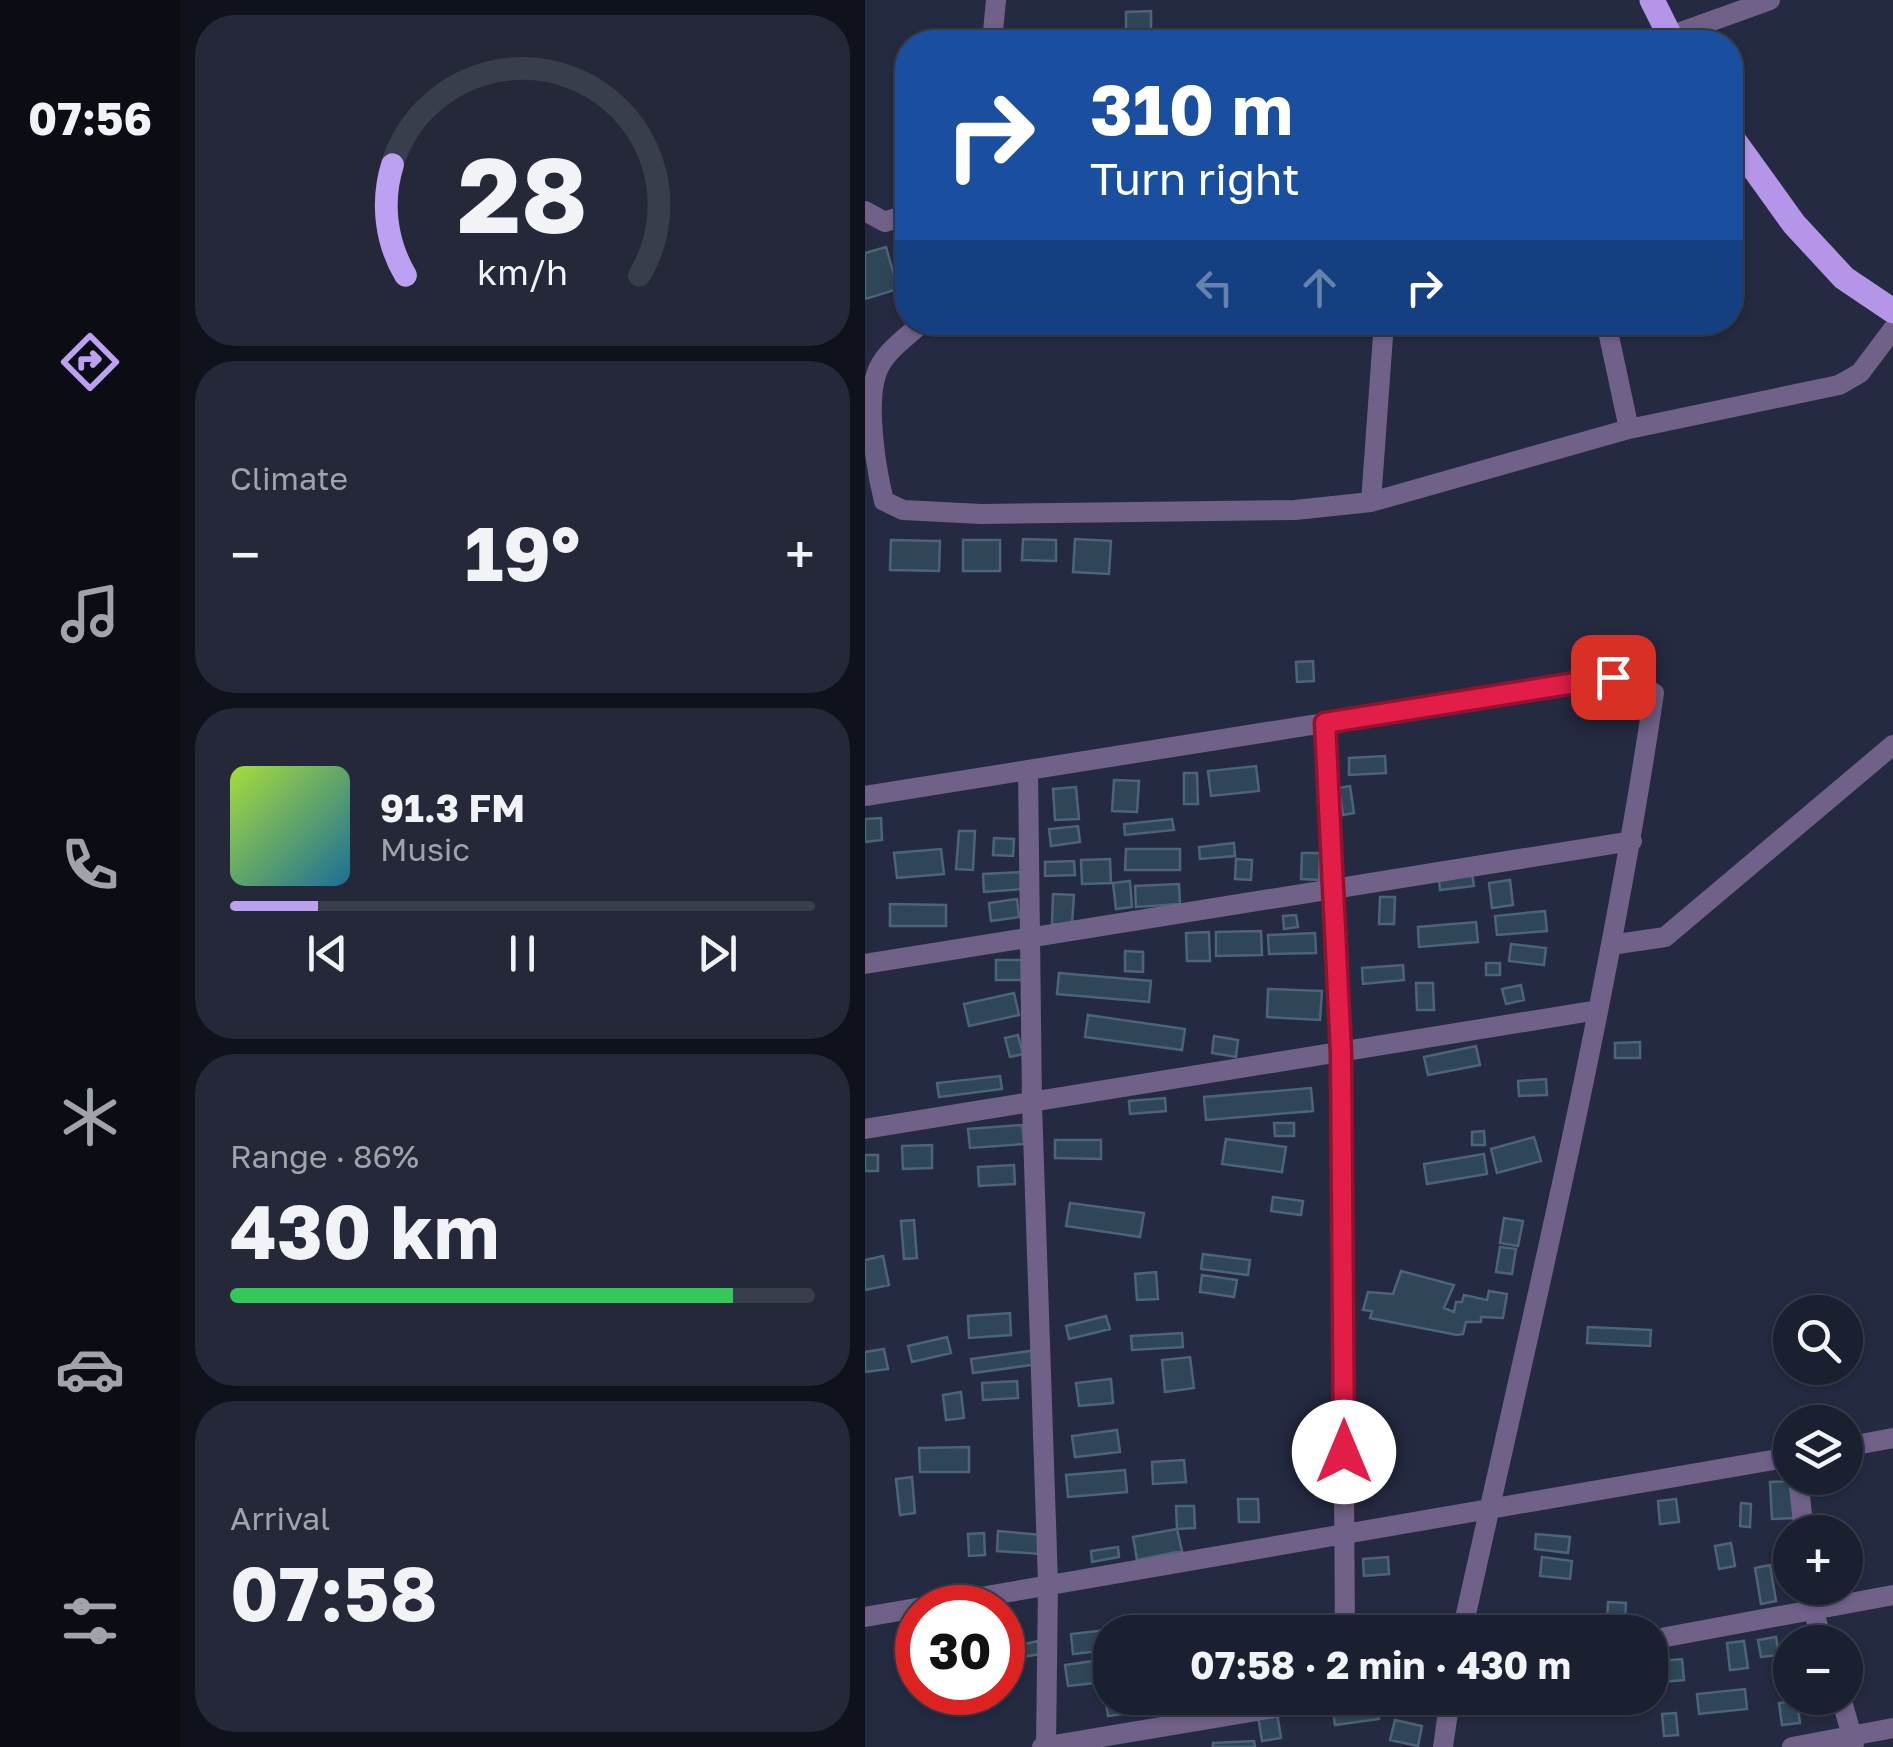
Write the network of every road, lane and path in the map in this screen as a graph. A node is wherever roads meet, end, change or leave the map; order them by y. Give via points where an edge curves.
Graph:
1 (996, 0) edge
2 (1653, 0) edge
3 (1771, 0) edge
4 (993, 30) edge
5 (1667, 30) edge
6 (1694, 30) edge
7 (1743, 152) edge
8 (865, 211) edge
9 (895, 218) edge
10 (1893, 311) edge
11 (1893, 329) edge
12 (908, 335) edge
13 (1383, 335) edge
14 (1609, 335) edge
15 (1629, 428) junction
16 (1371, 502) junction
17 (1325, 723) junction
18 (1893, 746) edge
19 (1028, 770) junction
20 (865, 796) edge
21 (1632, 841) junction
22 (1333, 889) junction
23 (1030, 938) junction
24 (1611, 945) junction
25 (865, 964) edge
26 (1598, 1010) junction
27 (1341, 1053) junction
28 (1032, 1104) junction
29 (865, 1129) edge
30 (1893, 1438) edge
31 (1863, 1443) edge
32 (1773, 1460) edge
33 (1489, 1511) junction
34 (1345, 1532) junction
35 (1048, 1583) junction
36 (1893, 1595) edge
37 (1812, 1605) edge
38 (1813, 1610) junction
39 (1345, 1615) edge
40 (1466, 1615) edge
41 (865, 1616) edge
42 (1818, 1625) edge
43 (1668, 1637) edge
44 (1234, 1715) edge
45 (1448, 1715) edge
46 (1846, 1715) edge
47 (1893, 1728) edge
48 (1854, 1741) edge
49 (1045, 1747) edge
50 (1443, 1747) edge
51 (1793, 1747) edge

1 - 4 street
2 - 5 main road
3 - 6 street
7 - 10 main road via 1844,278
8 - 9 street via 885,222
11 - 15 street via 1860,373 1839,385
12 - 16 street via 876,375 873,426 884,501 903,510 1295,510
13 - 16 street
14 - 15 street
15 - 16 street
17 - 19 street
17 - 21 street via 1613,677 1637,683 1653,693
17 - 22 street
18 - 24 street via 1665,937
19 - 20 street
19 - 23 street
21 - 22 street
21 - 24 street
22 - 23 street
22 - 27 street
23 - 25 street
23 - 28 street
24 - 26 street
26 - 27 street
26 - 33 street
27 - 28 street
27 - 34 street
28 - 29 street
28 - 35 street
30 - 31 street
32 - 33 street
33 - 34 street
33 - 40 street
34 - 35 street
34 - 39 street
35 - 41 street
35 - 49 street
36 - 38 street
37 - 38 street
38 - 42 street
38 - 43 street
44 - 49 street
45 - 50 street
46 - 48 street
47 - 48 street
48 - 51 street

